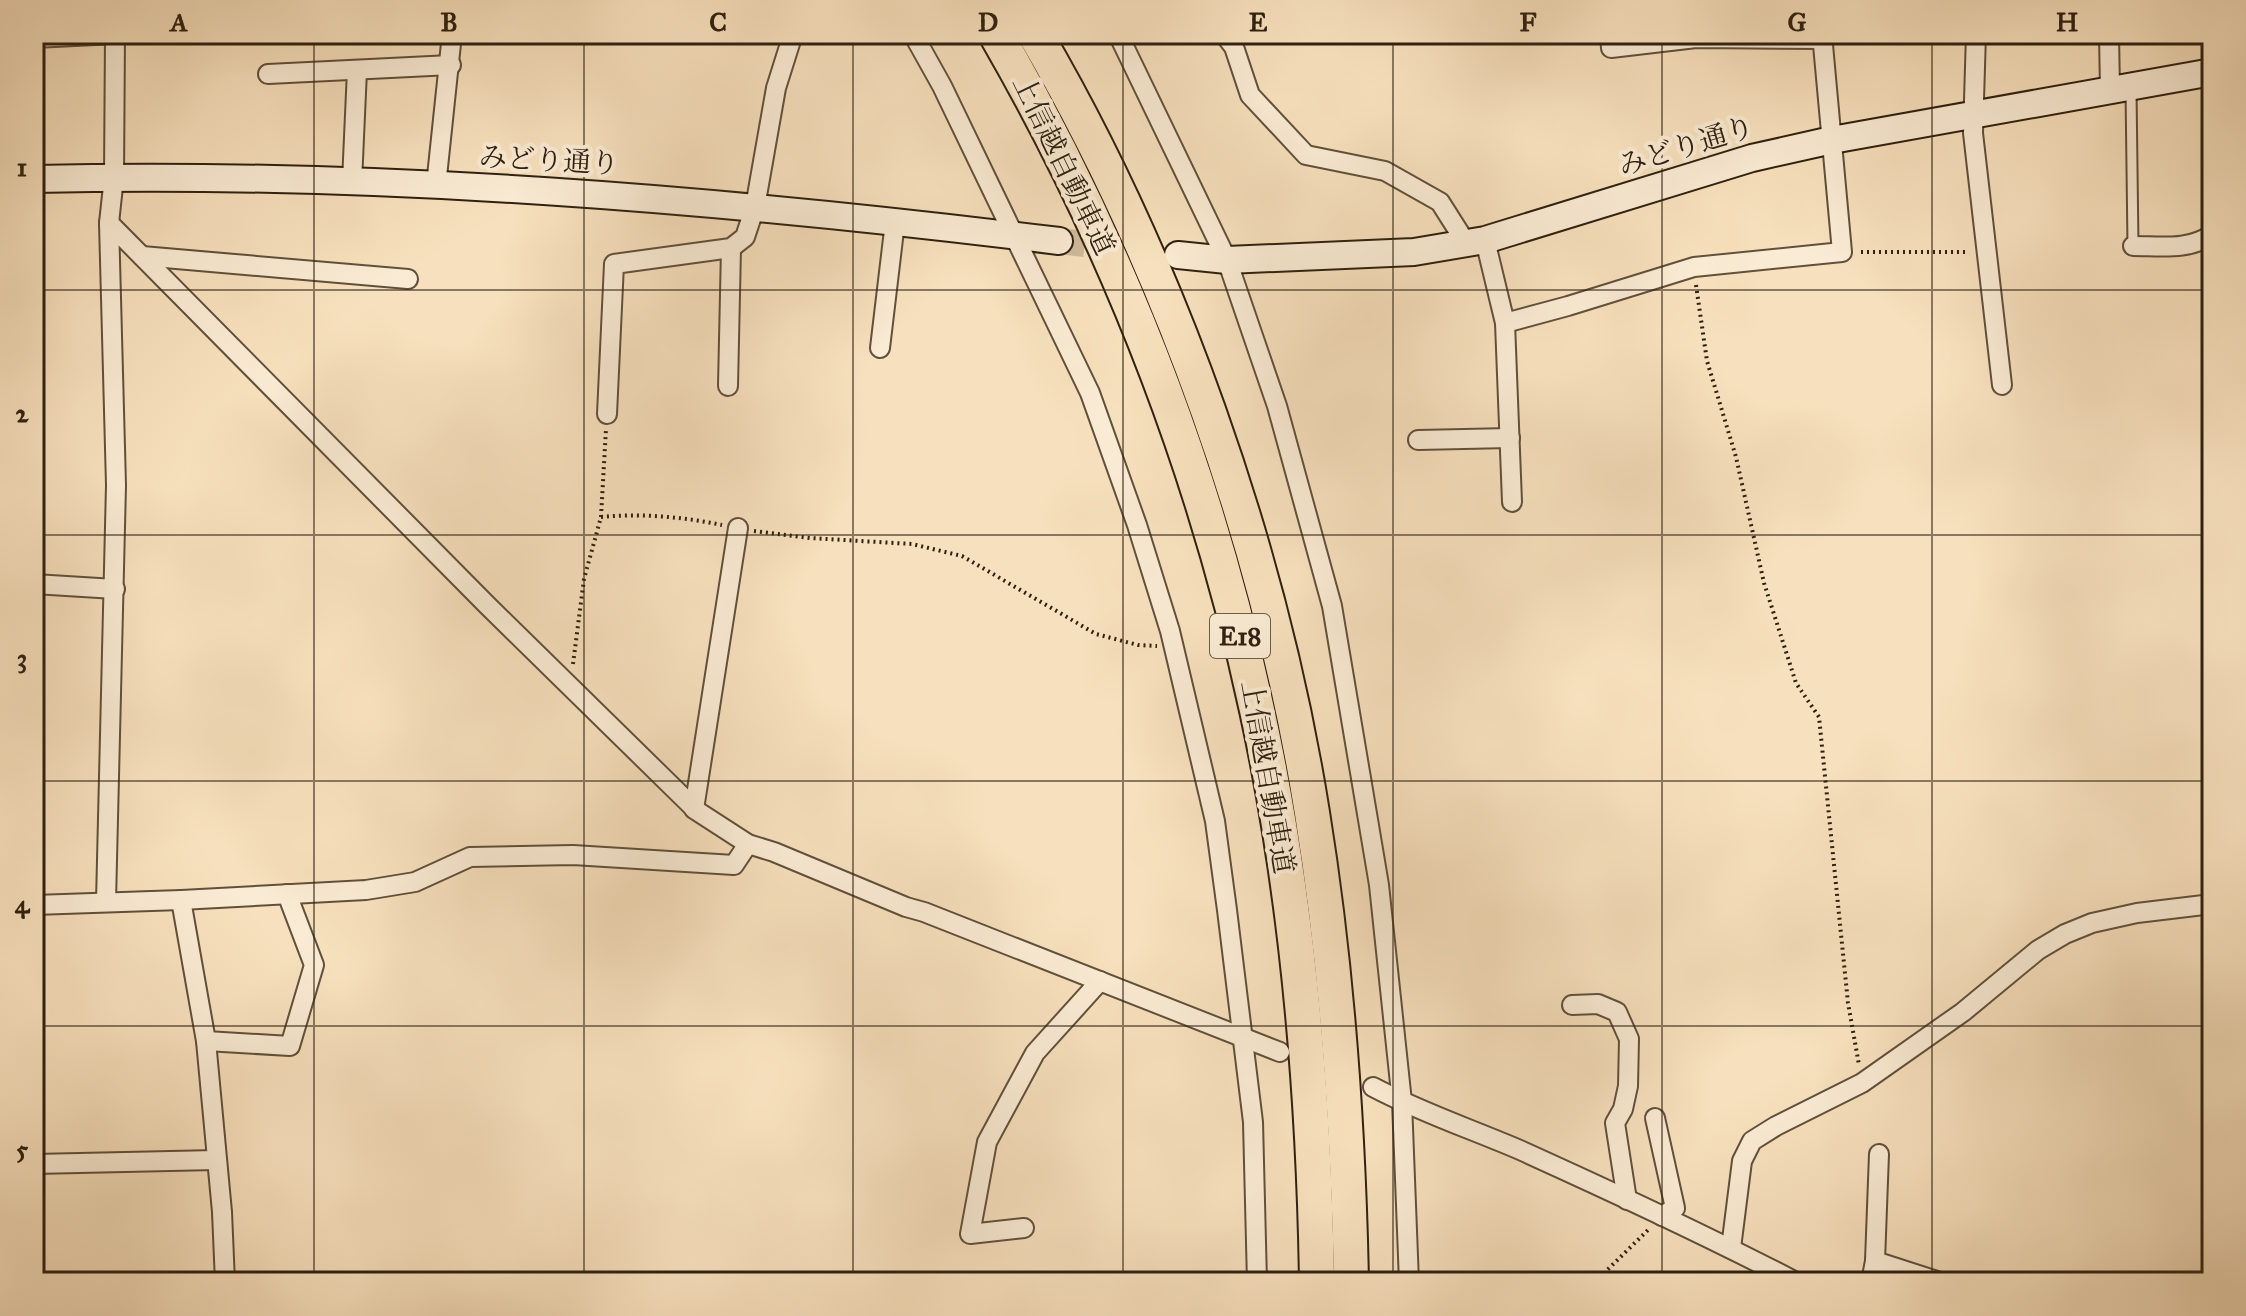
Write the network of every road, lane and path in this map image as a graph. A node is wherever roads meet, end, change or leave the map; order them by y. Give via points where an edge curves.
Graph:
1 (115, 34) edge
2 (452, 34) edge
3 (793, 34) edge
4 (913, 34) edge
5 (996, 34) edge
6 (1035, 34) edge
7 (1118, 34) edge
8 (1224, 34) edge
9 (1610, 34) edge
10 (1976, 34) edge
11 (2109, 34) edge
12 (1822, 37) edge
13 (34, 38) edge
14 (451, 65) junction
15 (357, 70) junction
16 (2212, 72) edge
17 (268, 74) dead end
18 (2120, 88) junction
19 (1974, 115) junction
20 (1832, 140) junction
21 (114, 177) junction
22 (34, 179) edge
23 (352, 182) junction
24 (436, 186) junction
25 (755, 207) junction
26 (895, 222) junction
27 (109, 223) junction
28 (2212, 234) edge
29 (1016, 235) junction
30 (1059, 241) tunnel mouth
31 (1476, 241) junction
32 (2133, 246) joint
33 (731, 248) junction
34 (1842, 252) junction
35 (1985, 253) junction
36 (1178, 255) dead end
37 (142, 256) junction
38 (1227, 260) junction
39 (1694, 267) junction
40 (408, 279) dead end
41 (1505, 323) junction
42 (880, 348) dead end
43 (2002, 385) dead end
44 (728, 386) dead end
45 (607, 414) joint
46 (1510, 438) junction
47 (1418, 440) dead end
48 (1512, 502) dead end
49 (601, 517) junction
50 (738, 528) junction
51 (34, 584) edge
52 (115, 589) junction
53 (1173, 647) junction
54 (565, 681) junction
55 (694, 809) junction
56 (748, 844) junction
57 (287, 894) junction
58 (181, 900) junction
59 (106, 902) junction
60 (2212, 904) edge
61 (34, 905) edge
62 (1100, 981) junction
63 (1572, 1005) dead end
64 (1242, 1037) junction
65 (206, 1041) junction
66 (1280, 1052) dead end
67 (1862, 1083) junction
68 (1373, 1087) dead end
69 (1402, 1102) junction
70 (1655, 1118) dead end
71 (1879, 1154) dead end
72 (216, 1160) junction
73 (34, 1164) edge
74 (1627, 1200) junction
75 (1662, 1216) junction
76 (1024, 1228) dead end
77 (1731, 1248) junction
78 (1875, 1261) junction
79 (225, 1282) edge
80 (1257, 1282) edge
81 (1317, 1282) edge
82 (1351, 1282) edge
83 (1409, 1282) edge
84 (1595, 1282) edge
85 (1796, 1282) edge
86 (1871, 1282) edge
87 (1940, 1282) edge

1 - 13 street
1 - 21 street
2 - 14 street
3 - 25 street via 776,88
4 - 29 street
5 - 81 highway, 上信越自動車道 / E18 via 1117,272 1160,380 1230,595 1258,710 1293,927 1312,1123
6 - 82 highway, 上信越自動車道 / E18 via 1149,262 1230,477 1262,582 1312,811 1327,916 1345,1119
7 - 38 street
8 - 31 street via 1234,47 1250,95 1306,155 1385,171 1440,202
9 - 12 street via 1611,48 1696,38
10 - 19 street
11 - 18 street
12 - 20 street
14 - 15 street
14 - 24 street
15 - 17 street
15 - 23 street
16 - 18 street, みどり通り
18 - 19 street, みどり通り
18 - 32 lane
19 - 20 street, みどり通り
19 - 35 street
20 - 31 street, みどり通り via 1752,158
20 - 34 street
21 - 22 street, みどり通り
21 - 23 street, みどり通り
21 - 27 street
23 - 24 street, みどり通り
24 - 25 street, みどり通り
25 - 26 street, みどり通り
25 - 33 street via 745,237
26 - 29 street, みどり通り
26 - 42 street
27 - 37 street
27 - 52 street
28 - 32 street via 2192,245
29 - 30 street, みどり通り
29 - 53 street via 1090,393
31 - 38 street, みどり通り via 1414,252
31 - 41 street
33 - 44 street
33 - 45 street via 614,264
34 - 35 path
34 - 39 street
35 - 43 street
36 - 38 street, みどり通り
37 - 40 street
37 - 54 street
38 - 69 street via 1277,406 1332,606 1379,885
39 - 41 street
39 - 67 path via 1707,361 1736,457 1764,583 1796,683 1819,717 1848,1003
41 - 46 street
45 - 49 path
46 - 47 street
46 - 48 street
49 - 50 path via 697,520
49 - 54 path via 584,579 575,660
50 - 53 path via 912,544 962,556 1096,634
50 - 55 street
51 - 52 street
52 - 59 street
53 - 64 street via 1215,821
54 - 55 street
55 - 56 street
56 - 57 street via 734,865 573,855 470,857 415,882
56 - 62 street
57 - 58 street
57 - 65 street via 314,965 290,1046
58 - 59 street
58 - 65 street
59 - 61 street
60 - 67 street via 2137,913 2065,934
62 - 64 street
62 - 76 street via 1035,1053 987,1142 970,1234
63 - 74 street via 1598,1004 1617,1012 1629,1039 1628,1086 1615,1123
64 - 66 street
64 - 80 street via 1253,1122
65 - 72 street
67 - 77 street via 1752,1141 1742,1161
68 - 69 street
69 - 74 street
69 - 83 street
70 - 75 street via 1675,1208
71 - 78 street
72 - 73 street
72 - 79 street
74 - 75 street
75 - 77 street
75 - 84 path
77 - 85 street
78 - 86 street
78 - 87 street

